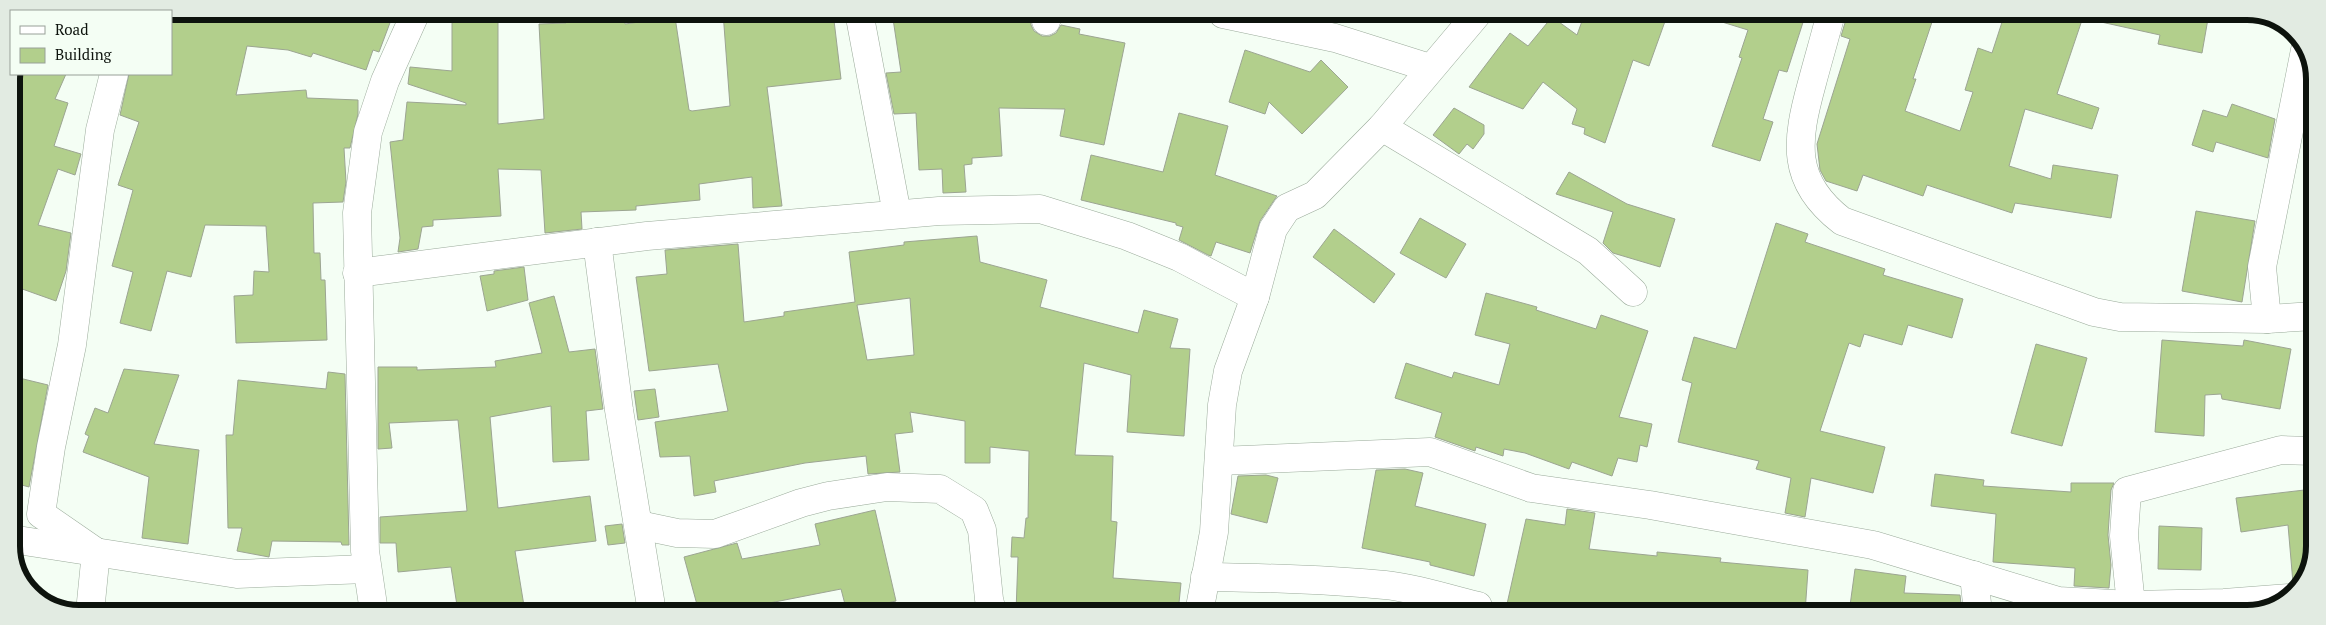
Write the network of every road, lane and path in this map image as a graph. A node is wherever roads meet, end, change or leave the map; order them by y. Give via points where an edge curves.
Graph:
1 (412, 20) edge
2 (861, 20) edge
3 (1251, 20) edge
4 (1472, 20) edge
5 (1829, 20) edge
6 (2303, 60) edge
7 (1430, 68) junction
8 (114, 75) edge
9 (1382, 127) junction
10 (897, 214) junction
11 (597, 242) junction
12 (357, 272) junction
13 (1633, 292) dead end
14 (1255, 298) junction
15 (2306, 317) edge
16 (2267, 319) junction
17 (2306, 451) edge
18 (1219, 461) junction
19 (638, 525) junction
20 (20, 540) edge
21 (96, 552) junction
22 (367, 569) junction
23 (1974, 575) junction
24 (1205, 578) junction
25 (2272, 599) edge
26 (91, 605) edge
27 (373, 605) edge
28 (651, 605) edge
29 (990, 605) edge
30 (1201, 605) edge
31 (1474, 605) edge
32 (1977, 605) edge
33 (2130, 605) junction

1 - 12 street via 385,80 368,132 357,213
2 - 10 street
3 - 7 street via 1335,38
4 - 7 street
5 - 16 street via 1802,116 1799,157 1813,193 1842,221 2094,312 2120,317
6 - 16 street via 2262,267
7 - 9 street
8 - 21 street via 100,130 72,345 51,447 42,514
9 - 13 street via 1588,252
9 - 14 street via 1315,195 1287,208 1274,229
10 - 11 street
10 - 14 street via 939,210 1040,209 1170,253
11 - 12 street
11 - 19 street
12 - 22 street
14 - 18 street via 1228,371 1222,405
15 - 16 street
17 - 33 street via 2281,450 2128,491 2124,536
18 - 23 street via 1430,452 1530,488 1650,505 1873,545
18 - 24 street via 1214,532
19 - 28 street
19 - 29 street via 677,533 714,534 801,502 828,496 888,487 940,489 974,510 982,530
20 - 21 street
21 - 22 street via 237,574
21 - 26 street
22 - 27 street
23 - 32 street
23 - 33 street via 2058,601
24 - 30 street
24 - 31 street via 1386,585
25 - 33 street

